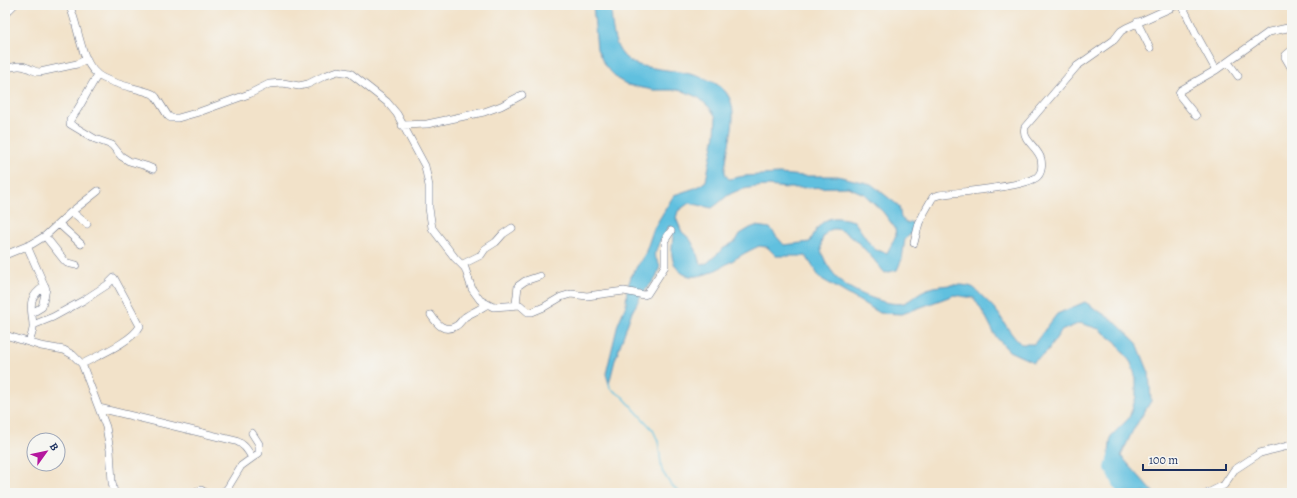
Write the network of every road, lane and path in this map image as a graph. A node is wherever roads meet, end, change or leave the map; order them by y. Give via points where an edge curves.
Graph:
1 (14, 5) edge
2 (68, 5) edge
3 (1177, 5) edge
4 (1182, 5) edge
5 (1288, 5) edge
6 (1292, 8) edge
7 (5, 14) edge
8 (1137, 22) junction
9 (1292, 27) edge
10 (1150, 48) dead end
11 (1292, 50) edge
12 (87, 58) junction
13 (1228, 62) junction
14 (5, 69) edge
15 (1292, 69) edge
16 (1216, 70) junction
17 (98, 75) junction
18 (1238, 76) dead end
19 (522, 95) dead end
20 (1196, 116) dead end
21 (402, 125) junction
22 (153, 169) dead end
23 (98, 191) dead end
24 (72, 212) junction
25 (59, 224) junction
26 (87, 224) dead end
27 (512, 228) dead end
28 (671, 231) dead end
29 (45, 236) junction
30 (914, 243) dead end
31 (81, 244) dead end
32 (27, 246) junction
33 (5, 255) edge
34 (463, 264) junction
35 (76, 265) dead end
36 (540, 276) dead end
37 (45, 286) junction
38 (487, 304) junction
39 (516, 304) junction
40 (32, 313) junction
41 (431, 315) dead end
42 (34, 325) junction
43 (5, 336) edge
44 (29, 342) junction
45 (82, 364) junction
46 (99, 408) junction
47 (252, 433) dead end
48 (1292, 445) edge
49 (252, 458) junction
50 (114, 493) edge
51 (191, 493) edge
52 (206, 493) edge
53 (221, 493) edge
54 (1208, 493) edge

1 - 7 street
2 - 12 street
3 - 8 street
4 - 16 street
5 - 6 street
8 - 10 street
8 - 30 street via 1121,31 1114,40 1077,66 1025,127 1026,137 1039,153 1041,160 1039,176 1032,181 933,197 919,223
9 - 13 street via 1270,32
11 - 15 street via 1285,57
12 - 14 street via 77,64 40,72 19,66
12 - 17 street
13 - 16 street
13 - 18 street
16 - 20 street via 1179,93
17 - 21 street via 153,94 168,116 178,118 249,94 269,84 299,86 331,73 344,71 356,77 387,102
17 - 22 street via 70,124 95,139 112,145 129,161
19 - 21 street via 484,112 427,124
21 - 34 street via 425,166 432,228 455,258
23 - 24 street
24 - 25 street
24 - 26 street
25 - 29 street
25 - 31 street
27 - 34 street via 485,249 481,256
28 - 39 street via 665,240 665,266 644,295 624,290 587,296 571,294 532,312
29 - 32 street
29 - 35 street via 67,263
32 - 33 street
32 - 37 street
34 - 38 street via 474,293
36 - 39 street via 518,286
37 - 40 street via 32,298
37 - 40 street via 42,307
38 - 39 street via 493,307
38 - 41 street via 450,328 441,327
40 - 42 street
42 - 44 street
42 - 45 street via 84,300 114,278 140,326 126,339
43 - 44 street
44 - 45 street via 64,350
45 - 46 street
46 - 49 street via 236,441 246,447
46 - 50 street via 108,438
47 - 49 street via 258,441 259,448 257,455
48 - 54 street via 1260,453 1234,470 1224,484
49 - 53 street via 241,466
51 - 52 street via 201,490

